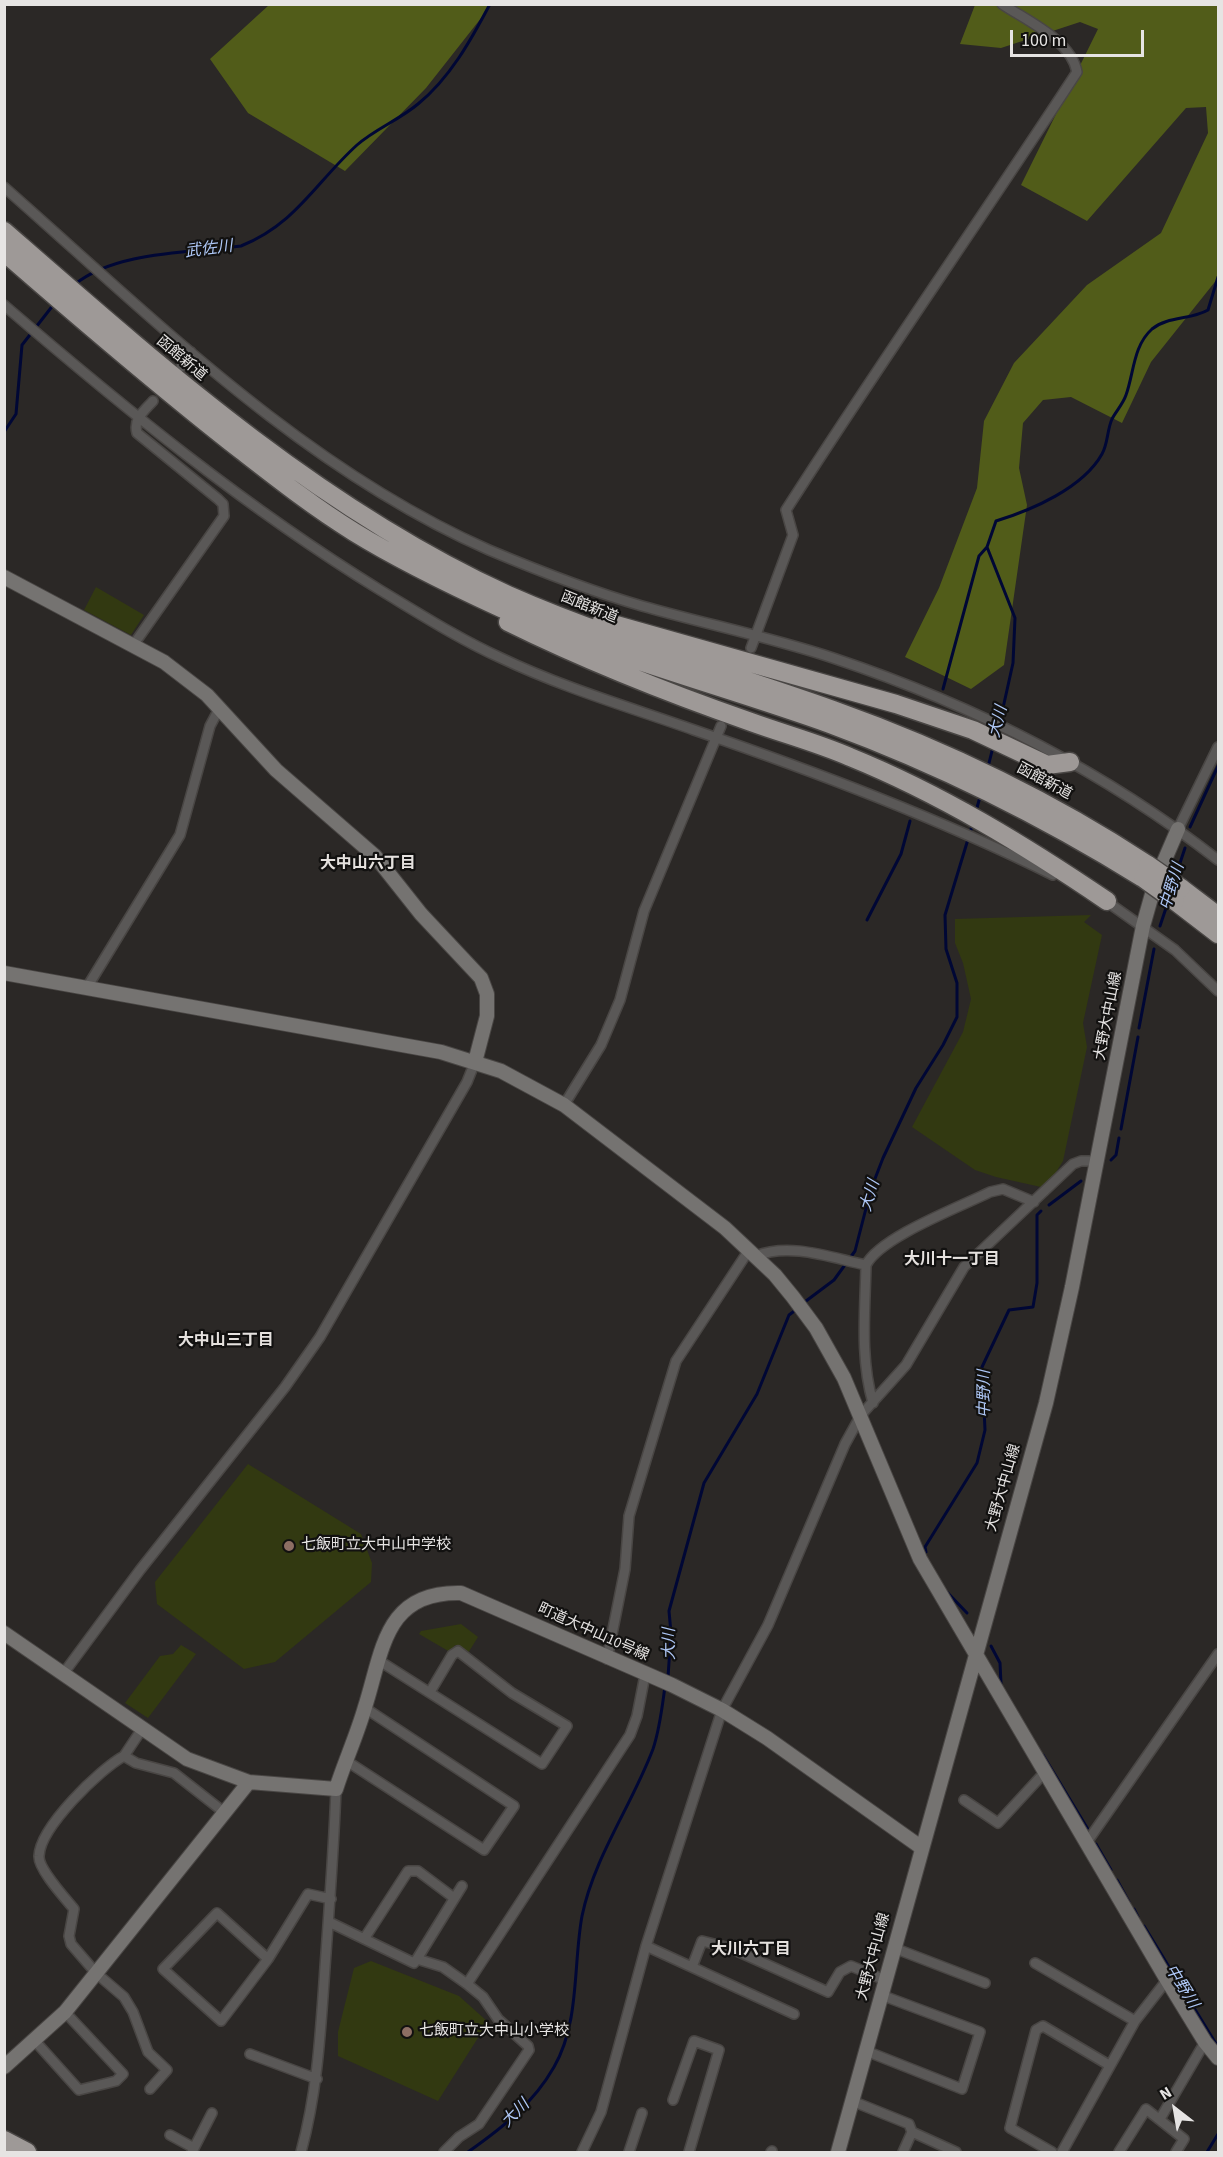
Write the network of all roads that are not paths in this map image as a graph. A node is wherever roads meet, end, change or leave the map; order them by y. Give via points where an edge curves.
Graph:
1 (1002, 4) edge
2 (4, 187) edge
3 (4, 231) edge
4 (4, 252) edge
5 (50, 281) junction
6 (76, 303) junction
7 (4, 304) edge
8 (191, 352) junction
9 (181, 367) dead end
10 (153, 401) dead end
11 (138, 417) junction
12 (354, 531) junction
13 (458, 571) junction
14 (4, 577) edge
15 (756, 636) junction
16 (134, 644) junction
17 (751, 648) dead end
18 (219, 709) junction
19 (721, 726) dead end
20 (1002, 734) junction
21 (717, 738) junction
22 (1218, 747) edge
23 (1070, 762) joint
24 (963, 770) junction
25 (1178, 828) junction
26 (981, 831) junction
27 (1218, 860) edge
28 (1178, 894) junction
29 (1107, 901) joint
30 (1218, 916) edge
31 (1143, 926) junction
32 (1218, 934) edge
33 (4, 973) edge
34 (86, 989) junction
35 (1218, 991) edge
36 (475, 1062) junction
37 (564, 1105) junction
38 (1096, 1161) junction
39 (1034, 1202) junction
40 (753, 1253) junction
41 (866, 1265) junction
42 (873, 1403) junction
43 (861, 1415) junction
44 (4, 1633) edge
45 (975, 1654) junction
46 (1218, 1654) edge
47 (607, 1659) junction
48 (378, 1660) junction
49 (63, 1674) junction
50 (649, 1676) junction
51 (430, 1692) junction
52 (365, 1708) junction
53 (722, 1710) junction
54 (142, 1729) junction
55 (124, 1756) junction
56 (345, 1760) junction
57 (1044, 1773) junction
58 (249, 1782) junction
59 (336, 1789) junction
60 (964, 1800) dead end
61 (225, 1813) junction
62 (1087, 1842) junction
63 (922, 1848) junction
64 (462, 1886) dead end
65 (454, 1898) junction
66 (331, 1899) junction
67 (329, 1922) junction
68 (364, 1939) junction
69 (646, 1946) junction
70 (894, 1948) junction
71 (268, 1959) junction
72 (417, 1959) junction
73 (1035, 1963) dead end
74 (692, 1967) junction
75 (96, 1973) junction
76 (885, 1980) junction
77 (1167, 1980) junction
78 (985, 1983) dead end
79 (467, 1984) junction
80 (881, 1995) junction
81 (65, 2012) junction
82 (794, 2014) dead end
83 (1135, 2021) junction
84 (35, 2041) junction
85 (1205, 2042) junction
86 (866, 2051) junction
87 (250, 2054) dead end
88 (1218, 2058) edge
89 (1109, 2065) junction
90 (4, 2067) edge
91 (317, 2079) junction
92 (150, 2089) dead end
93 (673, 2100) dead end
94 (852, 2101) junction
95 (212, 2113) dead end
96 (642, 2113) dead end
97 (1160, 2119) junction
98 (912, 2132) junction
99 (170, 2135) dead end
100 (4, 2140) edge
101 (193, 2150) edge
102 (27, 2152) edge
103 (301, 2152) edge
104 (444, 2152) edge
105 (582, 2152) edge
106 (630, 2152) edge
107 (689, 2152) edge
108 (838, 2152) edge
109 (903, 2152) edge
110 (954, 2152) edge
111 (1052, 2152) edge
112 (1062, 2152) edge
113 (1119, 2152) edge
114 (1176, 2152) edge

1 - 15 street via 1059,43 1075,60 1077,72 786,510 793,535
2 - 8 street
3 - 5 highway, 函館新道
4 - 5 highway, 函館新道
5 - 6 highway, 函館新道
6 - 12 highway, 函館新道 via 203,420
6 - 13 highway, 函館新道 via 223,417 348,505
7 - 11 street
8 - 9 street
8 - 15 street via 316,451 449,530 592,590
10 - 11 street
11 - 16 street via 137,434 218,499 225,510
11 - 21 street via 192,462 297,538 442,628 581,692
12 - 24 highway, 函館新道 via 504,609 607,650
12 - 26 highway via 465,600 566,651 850,757 956,808
13 - 20 highway via 594,619 973,730
13 - 24 highway, 函館新道 via 612,637 832,710
14 - 16 street
15 - 17 street
15 - 20 street via 830,657 976,712
16 - 18 street via 207,695
18 - 34 street via 210,726 180,835
18 - 36 street via 276,770 375,856 421,914 481,978 487,994 487,1016
19 - 21 street
20 - 23 highway via 1047,765
21 - 26 street via 951,827
21 - 37 street via 644,911 620,1000 601,1045
22 - 25 street
23 - 25 street
24 - 28 highway, 函館新道, bridge
25 - 27 street
25 - 31 street, 大野大中山線 via 1155,880
26 - 29 highway via 1031,849
28 - 30 highway, 函館新道
28 - 32 highway, 函館新道
29 - 31 street
31 - 35 street
31 - 38 street, 大野大中山線
33 - 34 street
34 - 36 street via 387,1041
36 - 37 street via 501,1071
36 - 49 street via 468,1082 320,1337
37 - 40 street
38 - 39 street via 1072,1164
38 - 45 street, 大野大中山線 via 1046,1403
39 - 41 street via 1003,1189 990,1192 881,1247
39 - 42 street via 964,1267 906,1365
40 - 41 street via 784,1250
40 - 43 street via 805,1312 828,1348
40 - 47 street via 676,1361 629,1516 626,1569
41 - 42 street via 864,1344
42 - 43 street
43 - 45 street via 920,1559
43 - 53 street via 768,1625
44 - 49 street
45 - 57 street
45 - 63 street, 大野大中山線
46 - 62 street
47 - 48 street, 町道大中山10号線 via 485,1603 452,1593 429,1597 407,1608 391,1626
47 - 50 street, 町道大中山10号線
48 - 51 street
48 - 52 street, 町道大中山10号線
49 - 54 street
50 - 53 street, 町道大中山10号線
50 - 79 street via 630,1735
51 - 51 street via 542,1764 567,1726 512,1693 458,1651
52 - 56 street, 町道大中山10号線
52 - 56 street via 514,1806 484,1850
53 - 63 street, 町道大中山10号線
53 - 69 street
54 - 55 street
54 - 58 street via 187,1759
55 - 61 street via 174,1773
55 - 75 street via 110,1764 69,1804 38,1856 41,1866 74,1909 71,1944
56 - 59 street, 町道大中山10号線
57 - 60 street via 998,1823
57 - 62 street
58 - 59 street
58 - 61 street
59 - 66 street
61 - 75 street
62 - 77 street
63 - 70 street, 大野大中山線
64 - 65 street
65 - 68 street via 418,1871 408,1871
65 - 72 street
66 - 67 street
66 - 71 street via 308,1894
67 - 68 street
67 - 91 street
68 - 72 street via 414,1963
69 - 74 street
69 - 105 street via 601,2112
70 - 76 street, 大野大中山線
70 - 78 street
71 - 71 street via 217,1913 163,1969 221,2021
72 - 79 street via 443,1967
73 - 83 street
74 - 76 street via 702,1941 730,1948 828,1992 840,1972 851,1966
74 - 82 street
75 - 81 street
75 - 92 street via 124,1997 148,2052 167,2070
76 - 80 street, 大野大中山線
77 - 83 street
77 - 85 street
79 - 104 street via 529,2050 479,2124
80 - 86 street, 大野大中山線
80 - 86 street via 980,2032 962,2089
81 - 84 street
81 - 84 street via 123,2074 116,2081 79,2090
83 - 89 street
84 - 90 street
85 - 88 street
85 - 97 street
86 - 94 street, 大野大中山線
87 - 91 street
89 - 111 street via 1043,2026 1036,2030 1010,2128
89 - 112 street
91 - 103 street
93 - 107 street via 694,2041 719,2050
94 - 98 street via 909,2124
94 - 108 street, 大野大中山線
95 - 101 street
96 - 106 street
97 - 113 street via 1146,2109
97 - 114 street via 1184,2139
98 - 109 street
98 - 110 street
99 - 101 street
100 - 102 highway

